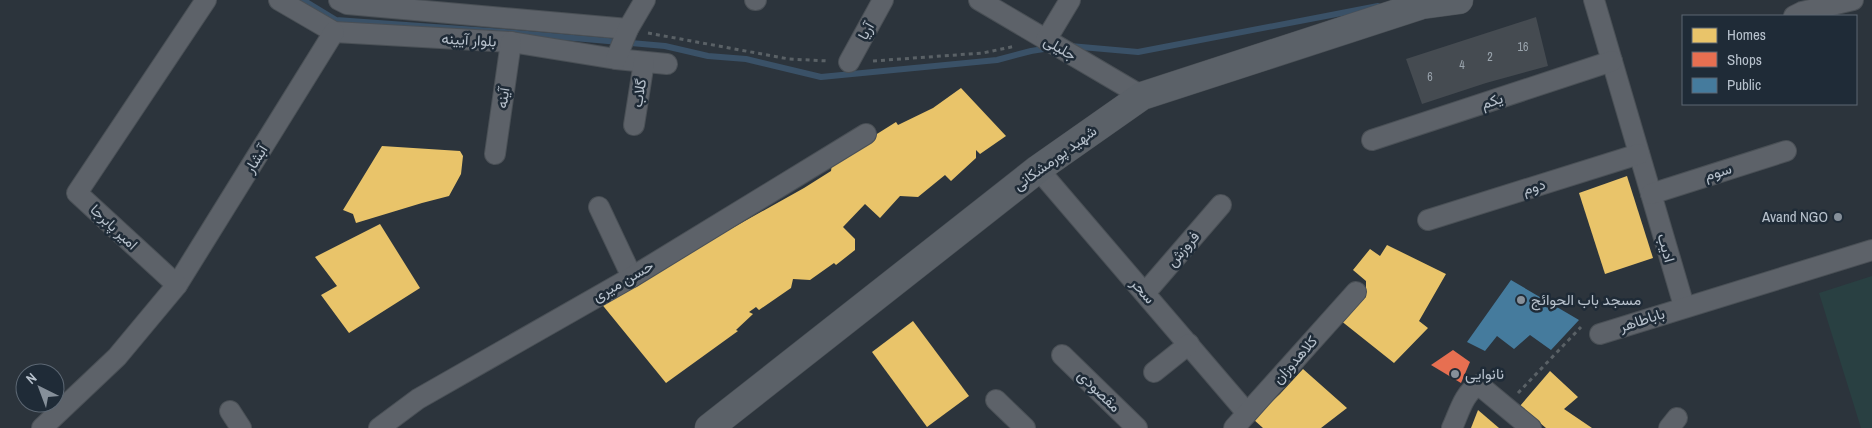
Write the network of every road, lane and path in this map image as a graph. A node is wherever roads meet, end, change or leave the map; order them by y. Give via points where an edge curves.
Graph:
1 (206, 0) edge
2 (279, 0) edge
3 (339, 0) edge
4 (645, 0) edge
5 (883, 0) edge
6 (979, 0) edge
7 (1070, 0) edge
8 (1459, 0) edge
9 (1594, 0) edge
10 (1853, 0) edge
11 (1796, 15) edge
12 (628, 29) junction
13 (334, 32) junction
14 (1046, 40) junction
15 (511, 42) junction
16 (616, 58) junction
17 (1612, 61) junction
18 (644, 62) junction
19 (849, 62) dead end
20 (667, 64) dead end
21 (1142, 96) junction
22 (634, 125) dead end
23 (866, 134) dead end
24 (1372, 140) dead end
25 (1786, 151) dead end
26 (496, 154) dead end
27 (1639, 154) junction
28 (1038, 169) junction
29 (1650, 194) junction
30 (1221, 205) dead end
31 (599, 207) dead end
32 (1428, 220) dead end
33 (1872, 250) edge
34 (632, 277) junction
35 (177, 285) junction
36 (1356, 292) dead end
37 (1145, 293) junction
38 (1684, 306) junction
39 (1600, 334) joint
40 (1189, 344) junction
41 (1062, 355) dead end
42 (1154, 372) dead end
43 (996, 400) dead end
44 (1505, 406) junction
45 (230, 411) dead end
46 (1247, 413) junction
47 (42, 428) edge
48 (241, 428) edge
49 (379, 428) edge
50 (709, 428) edge
51 (1025, 428) edge
52 (1137, 428) edge
53 (1234, 428) edge
54 (1452, 428) edge
55 (1531, 428) edge

1 - 35 street, امیر پابرجا via 77,193
2 - 13 street, بلوار آیینه
3 - 12 street, بلوار آیینه via 347,4
4 - 12 street
5 - 19 street, آریا
6 - 14 street, جلیلی
7 - 14 street
8 - 21 street, شهید پورمشکانی via 1422,6
9 - 17 street, ادیب
10 - 11 street
12 - 16 street
13 - 15 street, بلوار آیینه
13 - 35 street, آبشار
14 - 21 street, جلیلی
15 - 16 street, بلوار آیینه
15 - 26 street, آینه
16 - 18 street, بلوار آیینه
17 - 24 street, یکم
17 - 27 street, ادیب
18 - 20 street, بلوار آیینه
18 - 22 street, گلاب
21 - 28 street, شهید پورمشکانی
23 - 34 street, حسن میری
25 - 29 street, سوم
27 - 29 street, ادیب
27 - 32 street, دوم
28 - 37 street, سحر
28 - 50 street, شهید پورمشکانی
29 - 38 street, ادیب
30 - 37 street, فروزش
31 - 34 street
33 - 38 street
34 - 49 street, حسن میری via 418,399
35 - 47 street via 117,357
36 - 46 street, کلاهدوزان
37 - 40 street, سحر
38 - 39 street, باباطاهر
39 - 44 path via 1583,324
40 - 42 street
40 - 46 street, سحر
41 - 52 street, مقصودی
43 - 51 street
44 - 54 street via 1479,385 1468,393
44 - 55 street
45 - 48 street
46 - 53 street, کلاهدوزان

